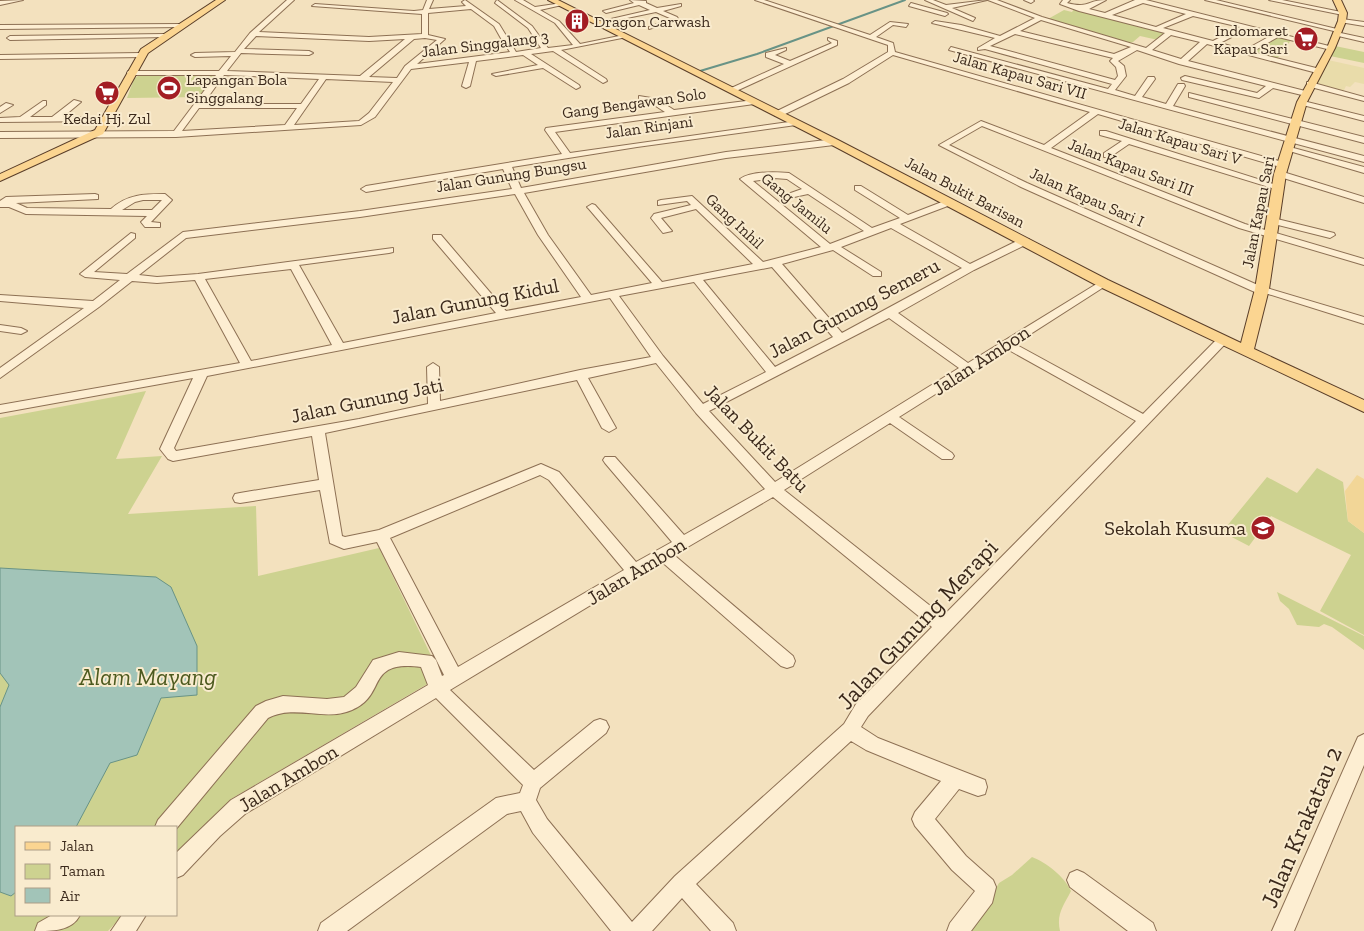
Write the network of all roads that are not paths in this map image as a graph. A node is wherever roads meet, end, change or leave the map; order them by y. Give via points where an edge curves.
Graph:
1 (20, 0) edge
2 (221, 0) edge
3 (291, 0) edge
4 (322, 0) edge
5 (506, 0) edge
6 (518, 0) edge
7 (651, 0) edge
8 (758, 0) edge
9 (928, 0) edge
10 (956, 0) edge
11 (984, 0) edge
12 (992, 0) edge
13 (1103, 0) edge
14 (1140, 0) edge
15 (1208, 0) edge
16 (1272, 0) edge
17 (1305, 0) edge
18 (1337, 0) edge
19 (429, 1) edge
20 (440, 1) dead end
21 (636, 1) edge
22 (556, 2) edge
23 (1065, 2) edge
24 (0, 3) edge
25 (469, 3) edge
26 (937, 4) junction
27 (965, 4) junction
28 (1223, 4) junction
29 (679, 5) dead end
30 (1156, 5) edge
31 (1194, 5) dead end
32 (1308, 7) junction
33 (607, 8) dead end
34 (945, 8) junction
35 (535, 10) junction
36 (979, 10) dead end
37 (1081, 10) junction
38 (656, 11) junction
39 (1252, 11) junction
40 (425, 12) junction
41 (955, 12) junction
42 (1188, 13) junction
43 (1104, 16) junction
44 (549, 17) junction
45 (1040, 18) junction
46 (973, 19) dead end
47 (1139, 19) dead end
48 (523, 21) junction
49 (1211, 21) junction
50 (514, 22) dead end
51 (600, 23) junction
52 (1130, 23) junction
53 (506, 24) dead end
54 (906, 24) dead end
55 (935, 24) dead end
56 (1364, 24) edge
57 (497, 25) junction
58 (181, 26) junction
59 (1242, 26) junction
60 (0, 27) edge
61 (23, 27) junction
62 (651, 28) dead end
63 (1273, 28) dead end
64 (1156, 29) junction
65 (1012, 31) junction
66 (1190, 32) dead end
67 (1337, 32) junction
68 (1169, 33) junction
69 (252, 34) junction
70 (1277, 35) junction
71 (164, 36) junction
72 (426, 36) junction
73 (624, 36) junction
74 (1182, 36) junction
75 (412, 37) junction
76 (871, 37) junction
77 (43, 38) junction
78 (1001, 38) junction
79 (830, 39) dead end
80 (1292, 39) junction
81 (1364, 40) edge
82 (112, 41) dead end
83 (509, 43) junction
84 (1209, 43) junction
85 (37, 44) dead end
86 (578, 46) junction
87 (1287, 46) dead end
88 (985, 47) junction
89 (1137, 47) junction
90 (474, 48) dead end
91 (784, 49) dead end
92 (951, 49) dead end
93 (31, 50) dead end
94 (550, 50) junction
95 (1146, 51) junction
96 (461, 52) dead end
97 (892, 52) junction
98 (1247, 52) junction
99 (237, 53) junction
100 (308, 53) dead end
101 (525, 53) junction
102 (1282, 53) dead end
103 (195, 54) dead end
104 (514, 54) junction
105 (970, 54) junction
106 (141, 55) junction
107 (25, 56) junction
108 (95, 56) junction
109 (1119, 56) junction
110 (0, 57) edge
111 (473, 59) junction
112 (1276, 60) junction
113 (448, 62) junction
114 (1182, 62) junction
115 (792, 64) junction
116 (544, 66) junction
117 (408, 68) junction
118 (1317, 71) junction
119 (131, 73) junction
120 (221, 73) junction
121 (496, 74) dead end
122 (325, 76) junction
123 (363, 78) junction
124 (1186, 78) dead end
125 (1151, 79) dead end
126 (397, 80) junction
127 (603, 80) dead end
128 (1116, 82) junction
129 (1310, 84) junction
130 (1271, 85) junction
131 (466, 86) dead end
132 (1181, 86) dead end
133 (576, 87) dead end
134 (731, 90) junction
135 (1109, 92) junction
136 (1192, 95) dead end
137 (1363, 96) edge
138 (642, 98) dead end
139 (1304, 98) junction
140 (1136, 100) junction
141 (43, 102) dead end
142 (76, 102) dead end
143 (754, 102) junction
144 (9, 104) dead end
145 (197, 106) junction
146 (303, 106) junction
147 (1168, 107) junction
148 (0, 111) edge
149 (1096, 112) junction
150 (673, 113) junction
151 (778, 114) junction
152 (107, 119) junction
153 (1364, 119) edge
154 (0, 120) edge
155 (22, 120) junction
156 (55, 120) junction
157 (1297, 122) junction
158 (796, 123) junction
159 (981, 123) joint
160 (286, 128) junction
161 (1103, 132) dead end
162 (95, 134) junction
163 (176, 134) junction
164 (0, 135) edge
165 (1128, 140) junction
166 (1364, 140) edge
167 (834, 142) junction
168 (1291, 143) junction
169 (1043, 148) junction
170 (567, 155) junction
171 (1107, 155) dead end
172 (1364, 159) edge
173 (507, 167) junction
174 (1364, 170) edge
175 (1280, 175) junction
176 (0, 178) edge
177 (858, 188) dead end
178 (366, 189) dead end
179 (810, 190) junction
180 (517, 191) junction
181 (95, 197) dead end
182 (788, 197) dead end
183 (1364, 200) edge
184 (0, 202) edge
185 (661, 202) dead end
186 (950, 202) junction
187 (698, 206) junction
188 (592, 208) dead end
189 (116, 210) junction
190 (154, 213) junction
191 (907, 218) junction
192 (1273, 221) junction
193 (892, 224) junction
194 (157, 225) dead end
195 (667, 231) dead end
196 (871, 232) junction
197 (1330, 235) dead end
198 (131, 236) dead end
199 (1270, 236) junction
200 (437, 237) dead end
201 (1025, 241) junction
202 (831, 247) junction
203 (389, 250) dead end
204 (1364, 262) edge
205 (775, 263) junction
206 (292, 264) junction
207 (760, 266) junction
208 (970, 268) junction
209 (877, 274) dead end
210 (198, 277) junction
211 (696, 278) junction
212 (128, 279) junction
213 (1103, 283) junction
214 (659, 285) junction
215 (1261, 290) junction
216 (612, 294) junction
217 (0, 298) edge
218 (587, 298) junction
219 (95, 305) junction
220 (890, 313) junction
221 (503, 315) junction
222 (1364, 320) edge
223 (0, 328) edge
224 (21, 331) dead end
225 (839, 337) junction
226 (1222, 341) junction
227 (1005, 343) junction
228 (339, 347) junction
229 (1246, 352) junction
230 (659, 358) junction
231 (247, 365) junction
232 (433, 367) dead end
233 (967, 368) junction
234 (773, 372) junction
235 (202, 373) junction
236 (0, 374) edge
237 (580, 374) junction
238 (434, 407) junction
239 (1364, 407) edge
240 (0, 409) edge
241 (701, 410) junction
242 (891, 418) junction
243 (1144, 420) junction
244 (610, 428) dead end
245 (318, 431) junction
246 (947, 456) dead end
247 (610, 460) dead end
248 (326, 484) junction
249 (774, 490) junction
250 (240, 498) dead end
251 (381, 536) junction
252 (682, 543) junction
253 (663, 554) junction
254 (635, 572) junction
255 (943, 626) junction
256 (787, 661) dead end
257 (455, 679) junction
258 (438, 689) junction
259 (600, 727) dead end
260 (850, 730) junction
261 (1364, 743) edge
262 (956, 778) junction
263 (533, 782) junction
264 (978, 787) dead end
265 (526, 801) junction
266 (166, 826) edge
267 (178, 866) edge
268 (1077, 880) dead end
269 (682, 883) junction
270 (68, 916) edge
271 (135, 916) edge
272 (46, 931) edge
273 (122, 931) edge
274 (329, 931) edge
275 (625, 931) edge
276 (638, 931) edge
277 (725, 931) edge
278 (958, 931) edge
279 (1145, 931) edge
280 (1283, 931) edge

1 - 24 street
2 - 58 main road
3 - 69 street
4 - 40 street via 314,5
5 - 48 street via 498,2
6 - 35 street
7 - 21 street
8 - 76 street, Jalan Kapau Sari VII
9 - 26 street
10 - 27 street
11 - 27 street
12 - 45 street
13 - 37 street
14 - 30 street
14 - 43 street
15 - 28 street
16 - 32 street
17 - 32 street
18 - 67 main road
19 - 20 street
19 - 40 street
21 - 33 street
21 - 38 street
22 - 35 street
22 - 51 main road, Jalan Bukit Barisan
23 - 37 street
25 - 40 street
25 - 57 street
26 - 34 street
26 - 41 street via 914,7 941,14
27 - 34 street
27 - 36 street
28 - 39 street
28 - 49 street
29 - 38 street
30 - 42 street
31 - 42 street
32 - 67 street
34 - 41 street
35 - 44 street
37 - 43 street
38 - 51 street
38 - 62 street via 676,20
39 - 59 street
39 - 67 street
40 - 72 street
41 - 46 street
42 - 49 street
42 - 64 street
43 - 52 street
44 - 48 street
44 - 86 street via 565,29
45 - 65 street
45 - 89 street
47 - 52 street
48 - 50 street
48 - 94 street
49 - 59 street
51 - 73 main road, Jalan Bukit Barisan
52 - 64 street
53 - 57 street
54 - 76 street via 892,23
55 - 78 street via 962,27
56 - 67 street
57 - 83 street
58 - 61 street
58 - 71 main road
59 - 70 street
59 - 84 street
60 - 61 street
61 - 77 street via 7,41
63 - 67 street
64 - 68 street
65 - 78 street
65 - 109 street
66 - 74 street
67 - 80 street
67 - 81 street
67 - 118 main road, Jalan Kapau Sari
68 - 74 street
68 - 95 street
69 - 75 street via 369,39
69 - 99 street
70 - 80 street
70 - 98 street
71 - 77 street
71 - 106 main road
72 - 75 street
72 - 117 street via 442,39
73 - 86 street, Jalan Singgalang 3
73 - 134 main road, Jalan Bukit Barisan
74 - 84 street
75 - 123 street
76 - 97 street, Jalan Kapau Sari VII via 891,44
77 - 85 street
78 - 88 street
79 - 115 street via 835,44
80 - 87 street
82 - 108 street
83 - 90 street
83 - 104 street
84 - 98 street
84 - 114 street
86 - 94 street, Jalan Singgalang 3
88 - 105 street
88 - 128 street
89 - 95 street
89 - 109 street
91 - 115 street via 769,55
92 - 105 street
93 - 107 street
94 - 101 street, Jalan Singgalang 3
94 - 127 street
95 - 114 street
96 - 113 street
97 - 149 street, Jalan Kapau Sari VII
97 - 151 street via 846,81
98 - 112 street
99 - 100 street
99 - 103 street
99 - 120 street
101 - 104 street, Jalan Singgalang 3
101 - 116 street
102 - 112 street
104 - 111 street, Jalan Singgalang 3
105 - 135 street
106 - 108 street
106 - 119 main road
107 - 108 street
107 - 110 street
109 - 128 street via 1114,61 1120,66 1122,76
111 - 113 street, Jalan Singgalang 3
111 - 131 street
112 - 118 street
113 - 117 street, Jalan Singgalang 3
114 - 130 street
115 - 134 street
116 - 121 street
116 - 133 street
117 - 126 street
118 - 129 main road, Jalan Kapau Sari
119 - 120 street
119 - 152 main road
120 - 122 street
120 - 145 street
122 - 123 street
122 - 146 street
123 - 126 street
124 - 130 street via 1258,96
125 - 140 street
126 - 160 street via 365,122
128 - 135 street
129 - 137 street
129 - 139 main road, Jalan Kapau Sari
130 - 139 street
132 - 147 street
134 - 143 main road, Jalan Bukit Barisan
135 - 140 street
136 - 157 street
138 - 150 street via 659,103
139 - 153 street
139 - 157 main road, Jalan Kapau Sari
140 - 147 street
141 - 155 street
142 - 156 street
143 - 150 street, Gang Bengawan Solo
143 - 151 main road, Jalan Bukit Barisan
144 - 148 street
145 - 146 street
145 - 163 street
146 - 160 street
147 - 168 street
149 - 169 street
149 - 175 street, Jalan Kapau Sari VII
150 - 170 street, Gang Bengawan Solo via 549,130
151 - 158 main road, Jalan Bukit Barisan
152 - 156 street
152 - 162 main road
154 - 155 street
155 - 156 street
157 - 166 street
157 - 168 main road, Jalan Kapau Sari
158 - 167 main road, Jalan Bukit Barisan
158 - 170 street, Jalan Rinjani
159 - 169 street, Jalan Kapau Sari III
159 - 215 street, Jalan Kapau Sari I via 943,146
160 - 163 street
161 - 165 street, Jalan Kapau Sari V
162 - 163 street
162 - 164 street
162 - 176 main road
165 - 171 street
165 - 175 street, Jalan Kapau Sari V
167 - 180 street, Jalan Gunung Bungsu via 707,158
167 - 186 main road, Jalan Bukit Barisan
168 - 172 street
168 - 174 street
168 - 175 main road, Jalan Kapau Sari
169 - 199 street, Jalan Kapau Sari III
170 - 173 street, Jalan Rinjani
173 - 178 street, Jalan Rinjani
173 - 180 street
175 - 183 street
175 - 192 main road, Jalan Kapau Sari
177 - 191 street
179 - 182 street
179 - 196 street
179 - 202 street, Gang Jamilu via 784,174 747,178 746,181
180 - 212 street, Jalan Gunung Bungsu via 192,234 176,239
180 - 218 street via 544,237
181 - 184 street
184 - 189 street via 26,211
185 - 187 street, Gang Inhil via 686,198
186 - 191 street, Jalan Gunung Kidul
186 - 201 main road, Jalan Bukit Barisan
187 - 195 street via 656,217
187 - 207 street, Gang Inhil
188 - 214 street
189 - 190 street
189 - 190 street via 134,197 167,198
190 - 194 street via 146,223
191 - 193 street, Jalan Gunung Kidul
192 - 197 street
192 - 199 main road, Jalan Kapau Sari
193 - 196 street, Jalan Gunung Kidul
193 - 208 street
196 - 202 street, Jalan Gunung Kidul
198 - 212 street via 85,274
199 - 204 street, Jalan Kapau Sari III
199 - 215 main road, Jalan Kapau Sari
200 - 221 street
201 - 208 street, Jalan Gunung Semeru
201 - 213 main road, Jalan Bukit Barisan
202 - 205 street, Jalan Gunung Kidul
202 - 209 street, Gang Jamilu
203 - 206 street
205 - 207 street, Jalan Gunung Kidul
205 - 225 street
206 - 210 street
206 - 228 street
207 - 211 street, Jalan Gunung Kidul
208 - 220 street, Jalan Gunung Semeru
210 - 212 street
210 - 231 street
211 - 214 street, Jalan Gunung Kidul
211 - 234 street
212 - 219 street, Jalan Gunung Bungsu
213 - 226 main road, Jalan Bukit Barisan
213 - 227 street, Jalan Ambon
214 - 216 street, Jalan Gunung Kidul
215 - 222 street
215 - 229 main road, Jalan Kapau Sari
216 - 218 street, Jalan Gunung Kidul
216 - 230 street, Jalan Bukit Batu
217 - 219 street
218 - 221 street, Jalan Gunung Kidul
219 - 236 street, Jalan Gunung Bungsu
220 - 225 street, Jalan Gunung Semeru
220 - 233 street
221 - 228 street, Jalan Gunung Kidul
223 - 224 street
225 - 234 street, Jalan Gunung Semeru
226 - 229 main road, Jalan Bukit Barisan
226 - 243 street, Jalan Gunung Merapi
227 - 233 street, Jalan Ambon
227 - 243 street
228 - 231 street, Jalan Gunung Kidul
229 - 239 main road, Jalan Bukit Barisan
230 - 237 street, Jalan Gunung Jati
230 - 241 street, Jalan Bukit Batu
231 - 235 street, Jalan Gunung Kidul
232 - 238 street
233 - 242 street, Jalan Ambon
234 - 241 street, Jalan Gunung Semeru
235 - 240 street, Jalan Gunung Kidul
235 - 245 street, Jalan Gunung Jati via 167,449 173,456
237 - 238 street, Jalan Gunung Jati
237 - 244 street
238 - 245 street, Jalan Gunung Jati
241 - 249 street, Jalan Bukit Batu
242 - 246 street
242 - 249 street, Jalan Ambon
243 - 255 street, Jalan Gunung Merapi
245 - 248 street
247 - 252 street
248 - 250 street
248 - 251 street via 334,538 344,543
249 - 252 street, Jalan Ambon
249 - 255 street, Jalan Bukit Batu
251 - 254 street via 541,469 554,476
251 - 257 street
252 - 253 street, Jalan Ambon
253 - 254 street, Jalan Ambon
253 - 256 street
254 - 257 street, Jalan Ambon
255 - 260 street, Jalan Gunung Merapi via 862,710
257 - 258 street, Jalan Ambon
258 - 263 street
258 - 266 street via 426,662 388,660 377,666 366,686 348,704 324,707 294,703 267,708
258 - 267 street, Jalan Ambon via 238,807
259 - 263 street
260 - 262 street via 872,744
260 - 269 street, Jalan Gunung Merapi
261 - 280 street, Jalan Krakatau 2
262 - 264 street
262 - 278 street via 922,819 986,887 985,896
263 - 265 street
265 - 274 street via 503,805
265 - 275 street via 540,826
268 - 279 street
269 - 276 street, Jalan Gunung Merapi
269 - 277 street
270 - 272 street
271 - 273 street

